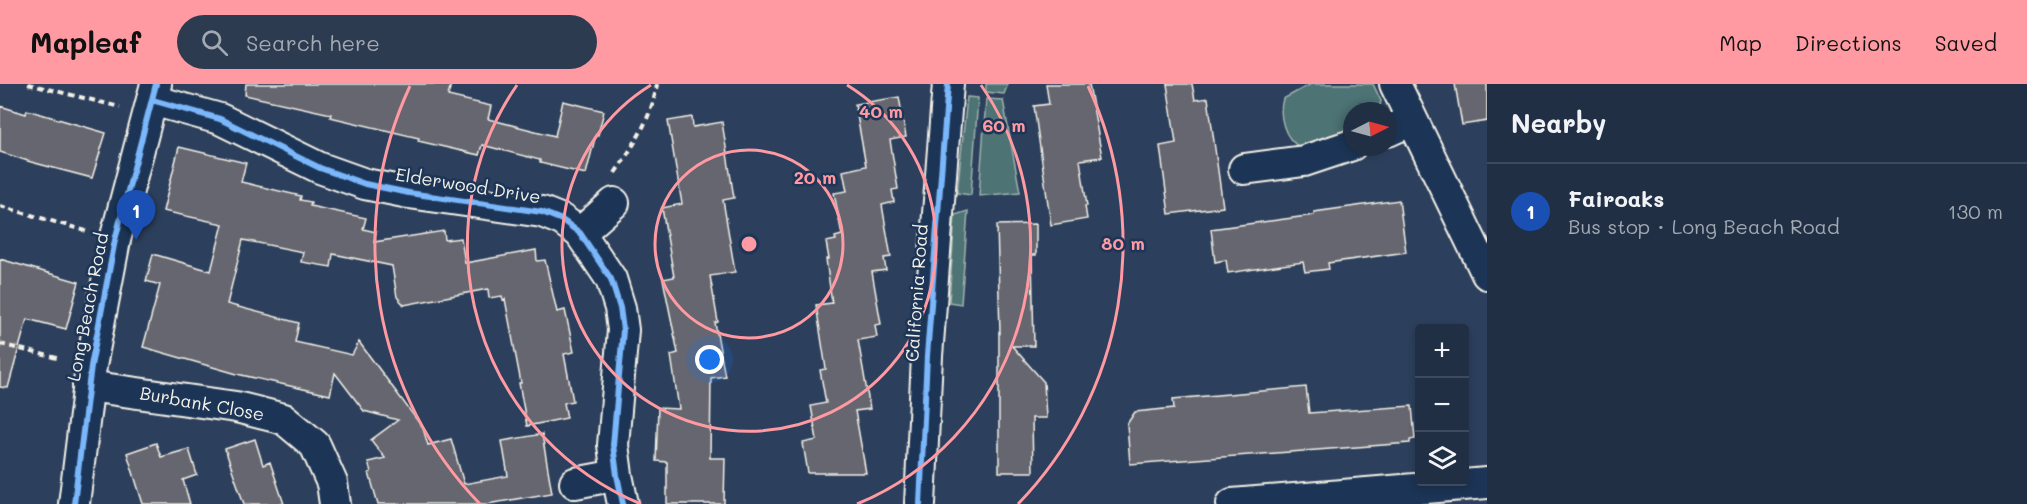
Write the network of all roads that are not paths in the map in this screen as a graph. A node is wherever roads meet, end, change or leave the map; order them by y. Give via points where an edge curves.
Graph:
1 (948, 84) edge
2 (1395, 84) edge
3 (152, 99) edge
4 (1400, 125) edge
5 (1343, 148) edge
6 (1244, 169) dead end
7 (611, 206) road end
8 (580, 233) junction
9 (1487, 274) edge
10 (89, 376) junction
11 (617, 475) junction
12 (575, 483) dead end
13 (1487, 483) edge
14 (74, 504) edge
15 (335, 504) edge
16 (623, 504) edge
17 (920, 504) edge
18 (1232, 504) edge

1 - 17 street, California Road
2 - 4 street
3 - 8 street, Elderwood Drive via 220,120 320,168 365,184 542,212
3 - 10 street, Long Beach Road via 115,240
4 - 9 street
5 - 6 street via 1304,161
7 - 8 street
8 - 11 street, Elderwood Drive via 611,279 620,308 623,330 613,445
10 - 14 street, Long Beach Road
10 - 15 street, Burbank Close via 284,419 315,445 332,483
11 - 12 street
11 - 16 street, Elderwood Drive
13 - 18 street

